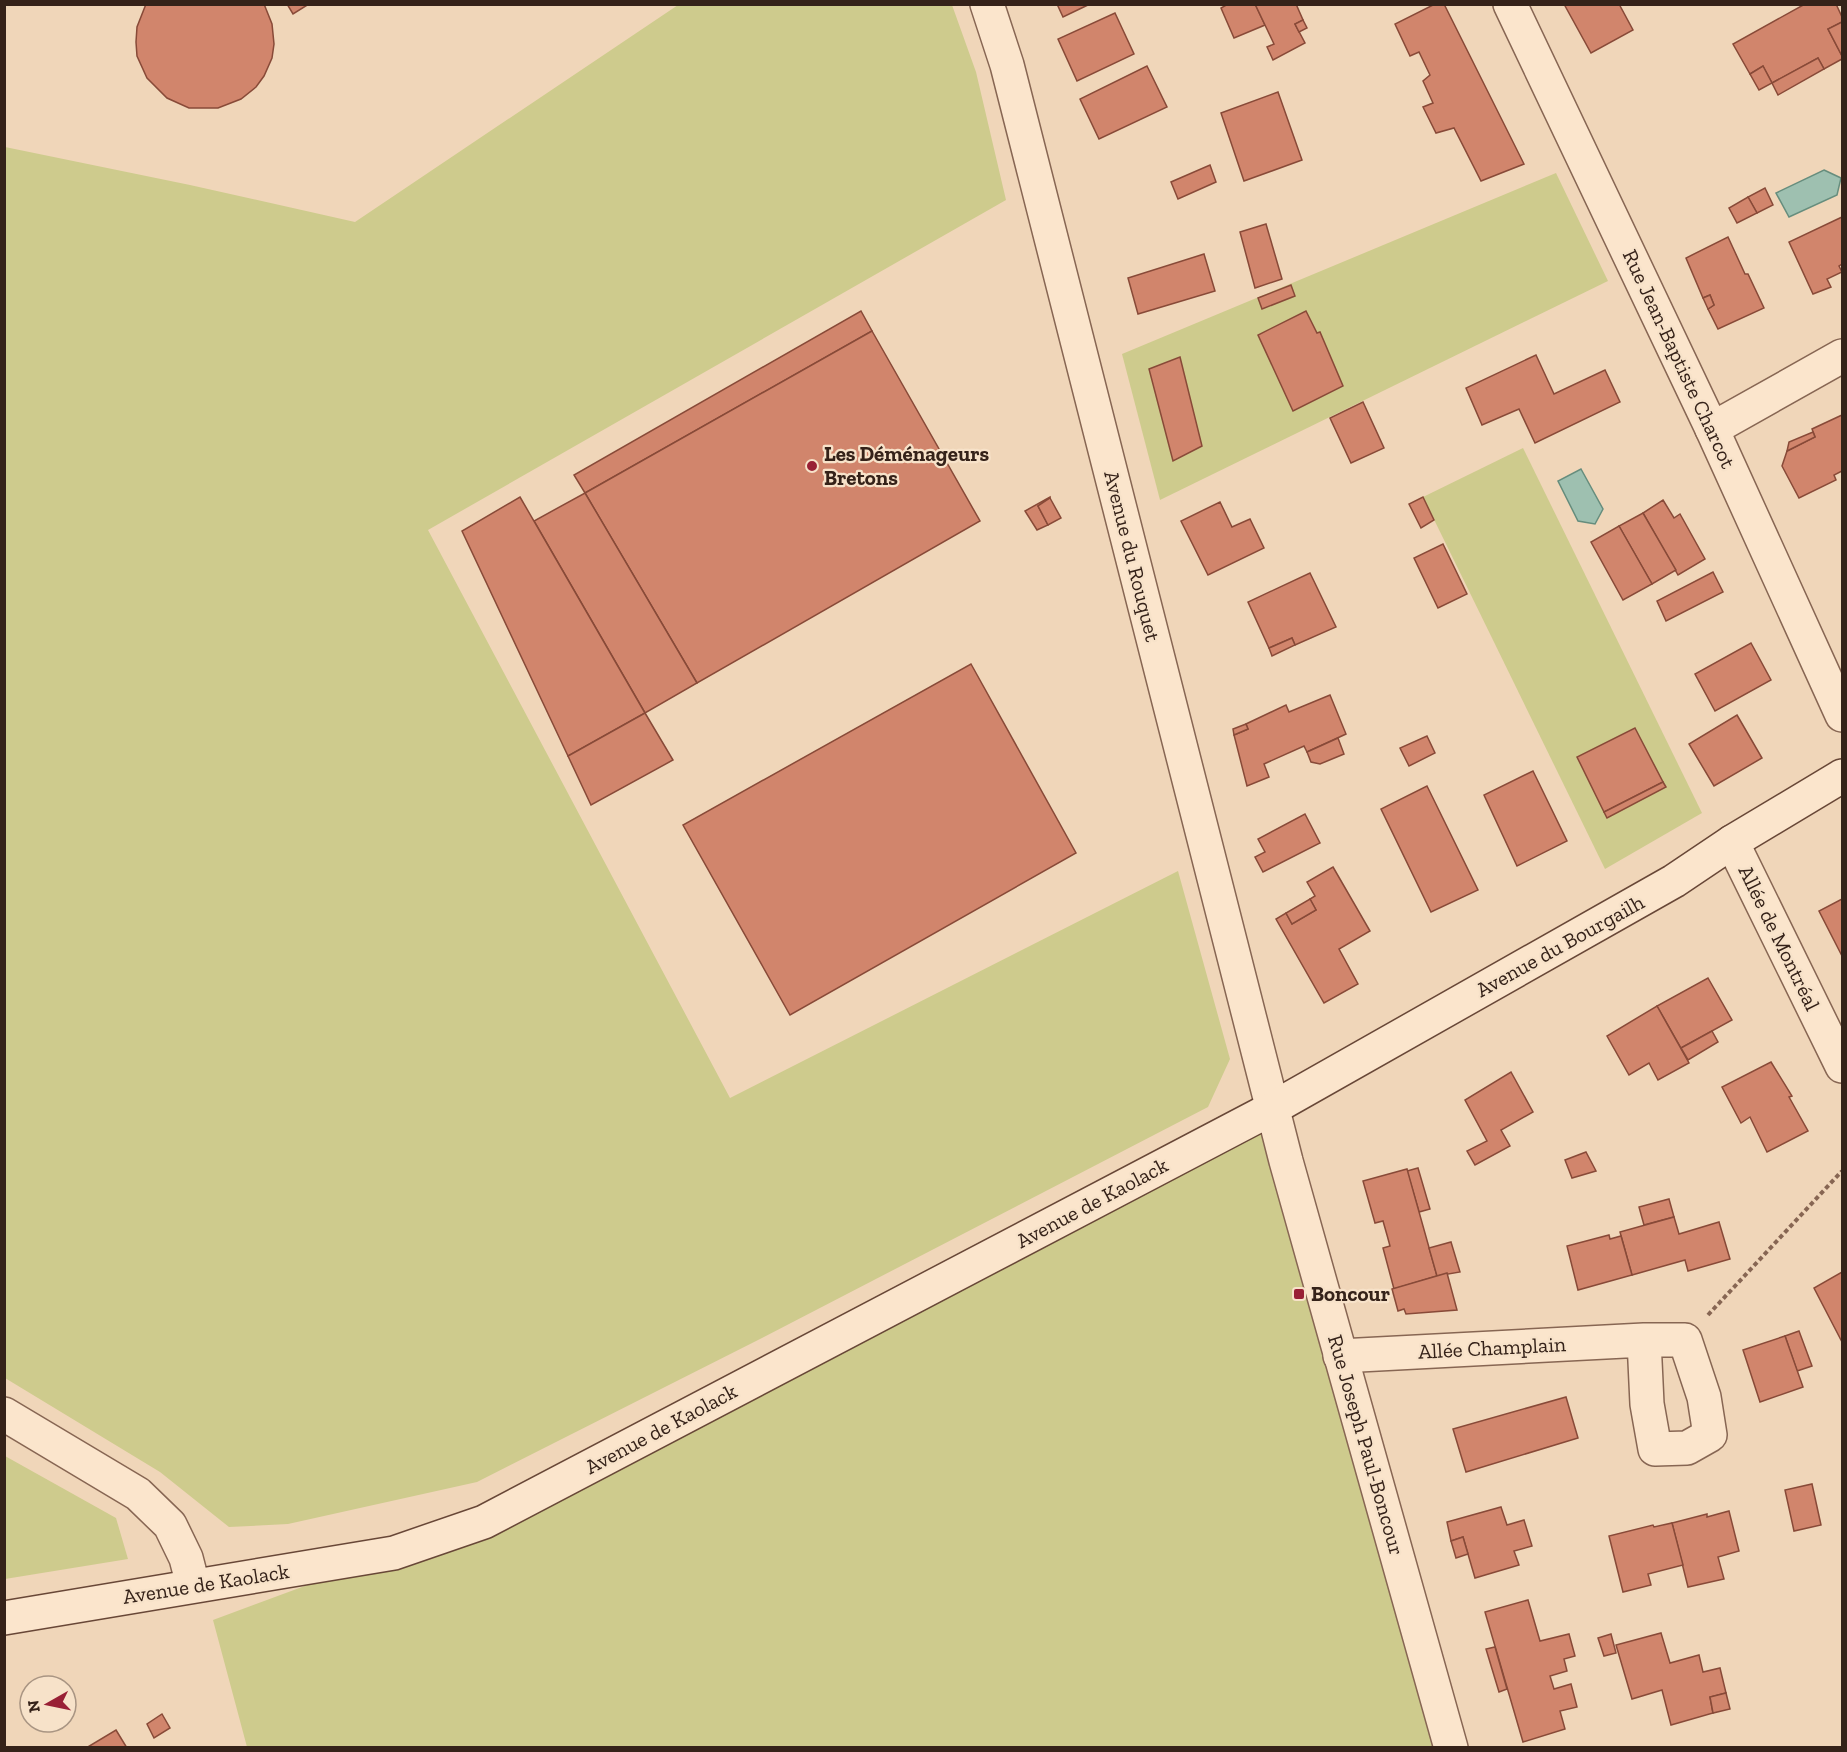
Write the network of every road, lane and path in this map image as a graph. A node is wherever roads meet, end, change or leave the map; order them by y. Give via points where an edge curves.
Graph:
1 (987, 4) edge
2 (1510, 4) edge
3 (1842, 356) edge
4 (1712, 429) junction
5 (1842, 715) edge
6 (1842, 776) edge
7 (1732, 842) junction
8 (1842, 1066) edge
9 (1273, 1108) junction
10 (1842, 1171) edge
11 (1644, 1340) junction
12 (1685, 1340) junction
13 (1340, 1356) junction
14 (4, 1414) edge
15 (193, 1586) junction
16 (4, 1618) edge
17 (1451, 1748) edge

1 - 9 street, Avenue du Rouquet via 1010,76
2 - 4 street, Rue Jean-Baptiste Charcot
3 - 4 street
4 - 5 street, Rue Jean-Baptiste Charcot
6 - 7 street, Avenue du Bourgailh
7 - 8 street, Allée de Montréal
7 - 9 street, Avenue du Bourgailh via 1674,881
9 - 13 street, Rue Joseph Paul-Boncour
9 - 15 street, Avenue de Kaolack via 484,1522 393,1553
10 - 12 path
11 - 12 street, Allée Champlain
11 - 12 street via 1647,1404 1655,1449 1687,1448 1710,1435 1704,1397
11 - 13 street, Allée Champlain
13 - 17 street, Rue Joseph Paul-Boncour
14 - 15 street via 138,1494 170,1525 186,1558
15 - 16 street, Avenue de Kaolack

